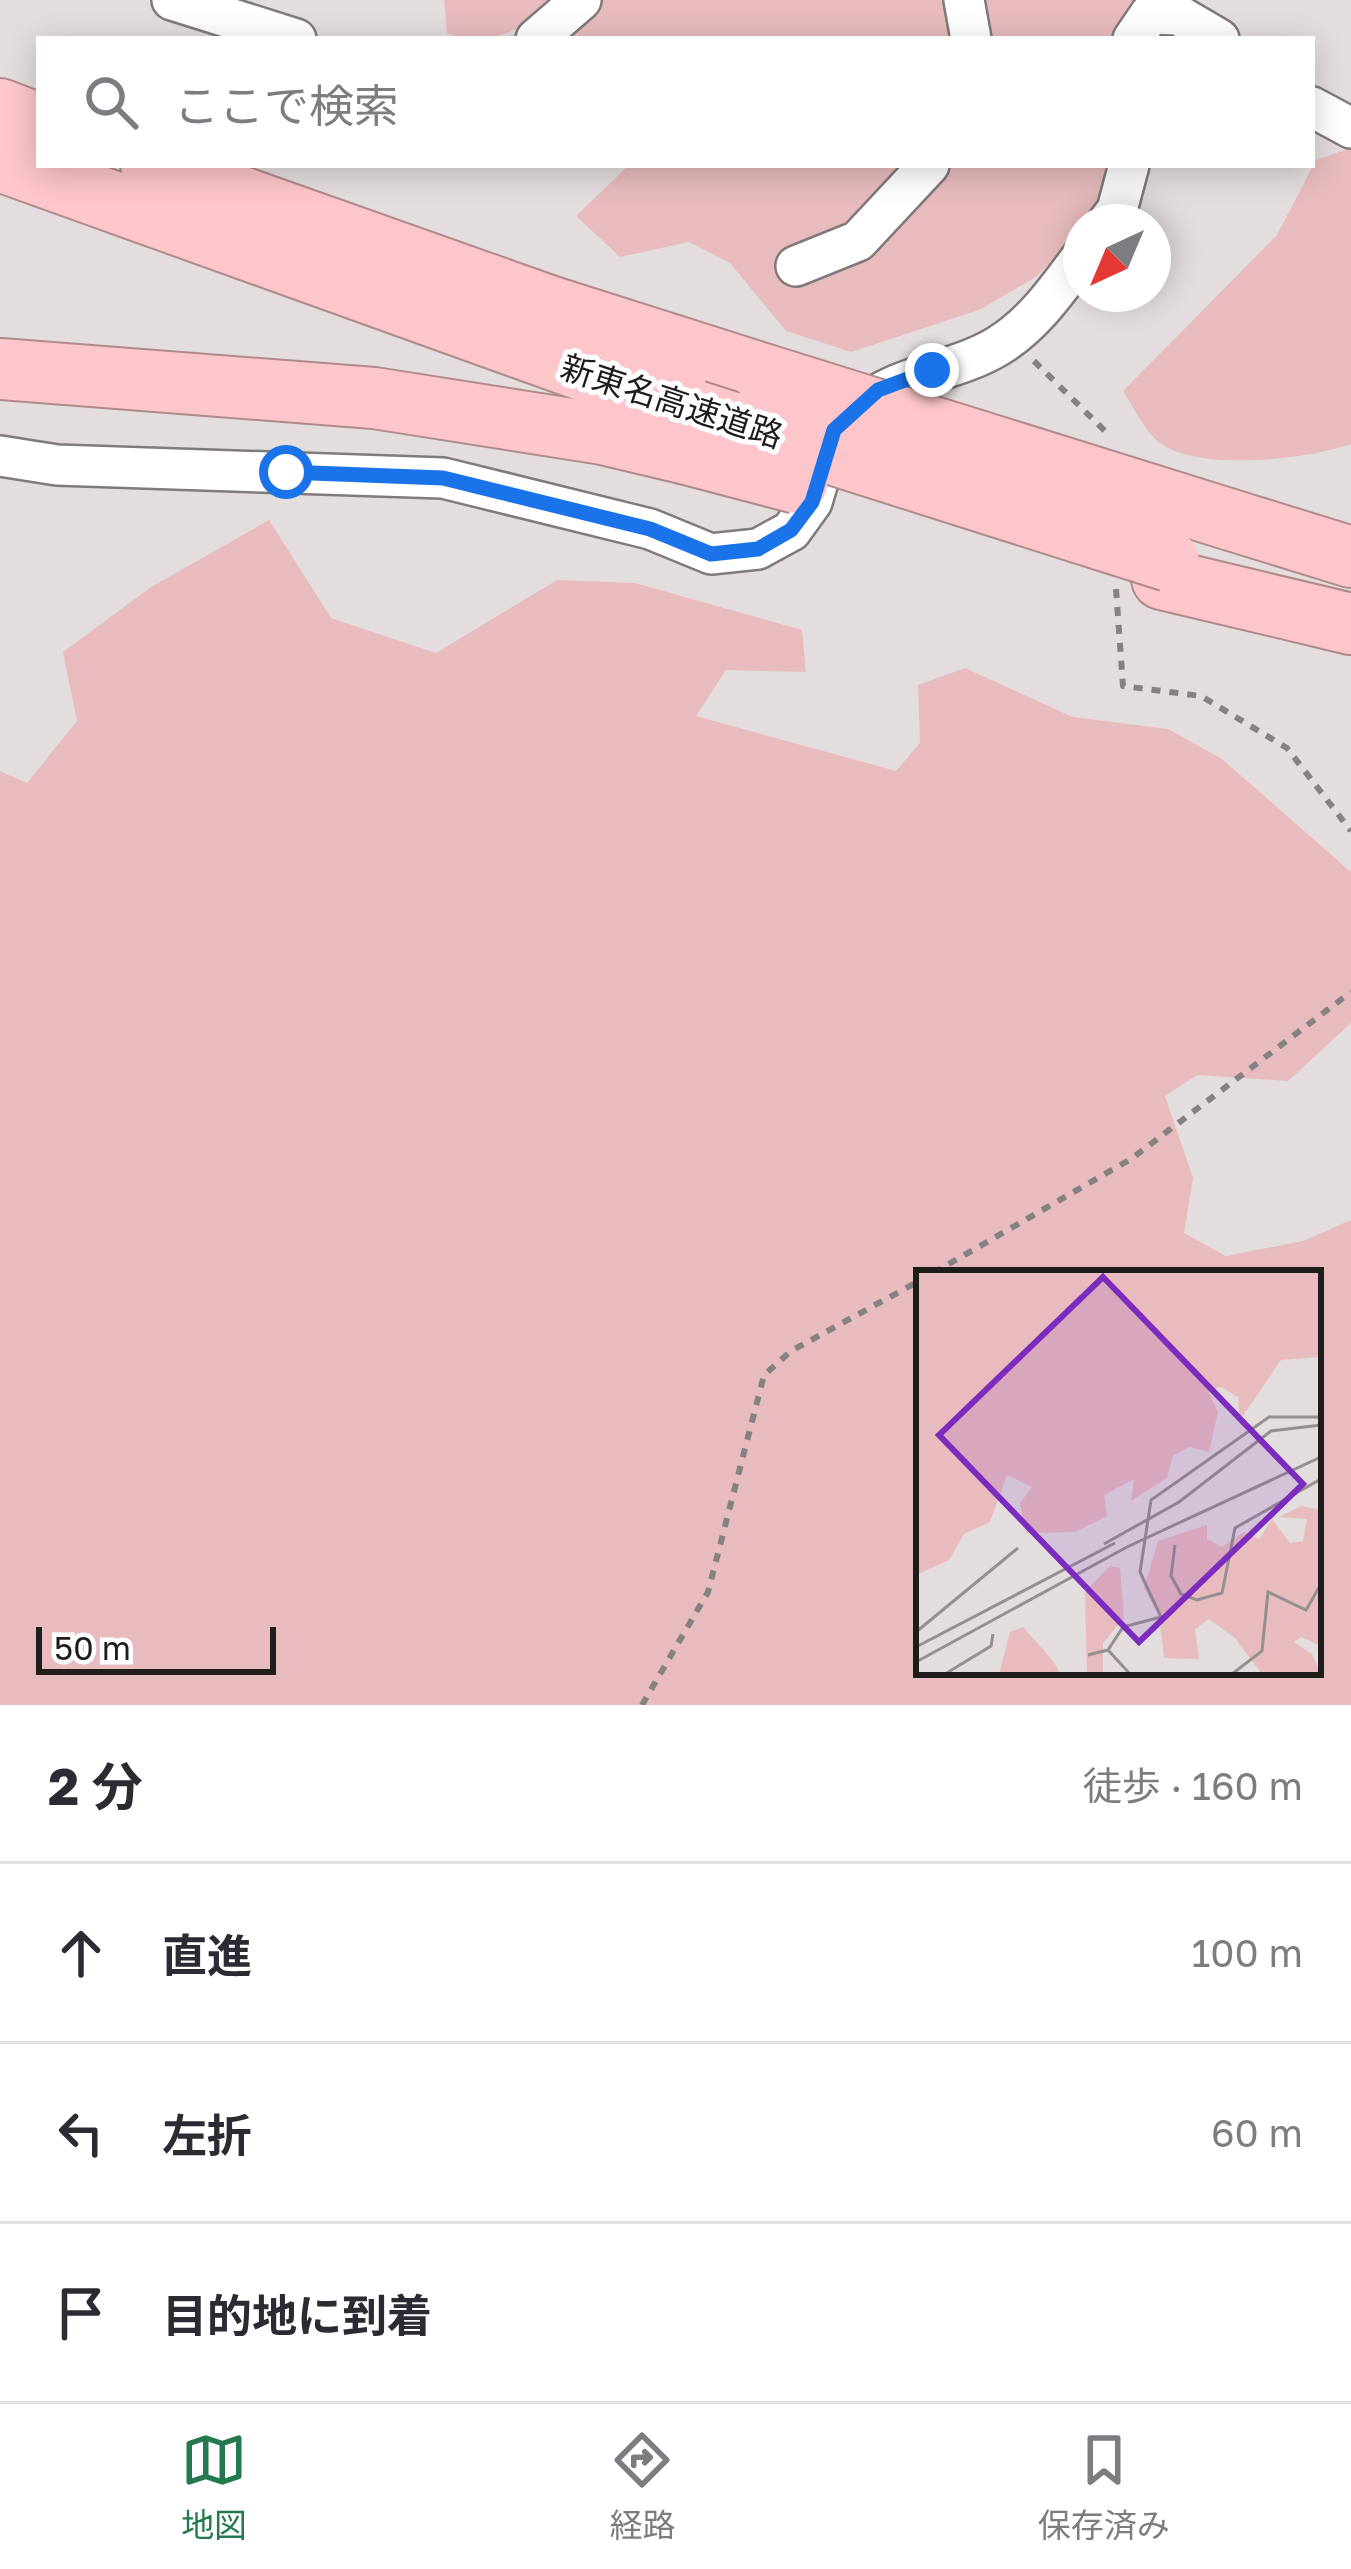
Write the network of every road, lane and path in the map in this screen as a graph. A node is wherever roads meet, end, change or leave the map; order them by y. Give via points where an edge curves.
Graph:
1 (172, 0) edge
2 (580, 0) edge
3 (964, 0) edge
4 (286, 36) edge
5 (539, 36) edge
6 (970, 36) edge
7 (1135, 36) edge
8 (1214, 36) edge
9 (1315, 109) edge
10 (0, 110) edge
11 (36, 123) edge
12 (1351, 128) edge
13 (0, 161) edge
14 (160, 168) edge
15 (926, 168) edge
16 (1128, 168) edge
17 (1119, 204) edge
18 (796, 266) dead end
19 (1063, 281) edge
20 (0, 369) edge
21 (690, 432) junction
22 (0, 456) edge
23 (1351, 557) edge
24 (1351, 621) edge
25 (1351, 992) edge
26 (938, 1270) edge
27 (916, 1283) edge
28 (642, 1705) edge

1 - 4 street
2 - 5 street
3 - 6 street
7 - 8 street via 1150,14 1178,15
9 - 12 street
10 - 11 highway
13 - 21 highway, 新東名高速道路
14 - 23 highway, 新東名高速道路, bridge via 549,306
15 - 18 street via 858,241
16 - 17 street
19 - 22 street via 994,349 878,390 834,430 812,502 791,530 758,549 711,554 650,529 443,478 57,465
20 - 21 highway via 374,398 564,427
21 - 24 highway, bridge
25 - 26 path via 1131,1159
27 - 28 path via 764,1375 708,1592

